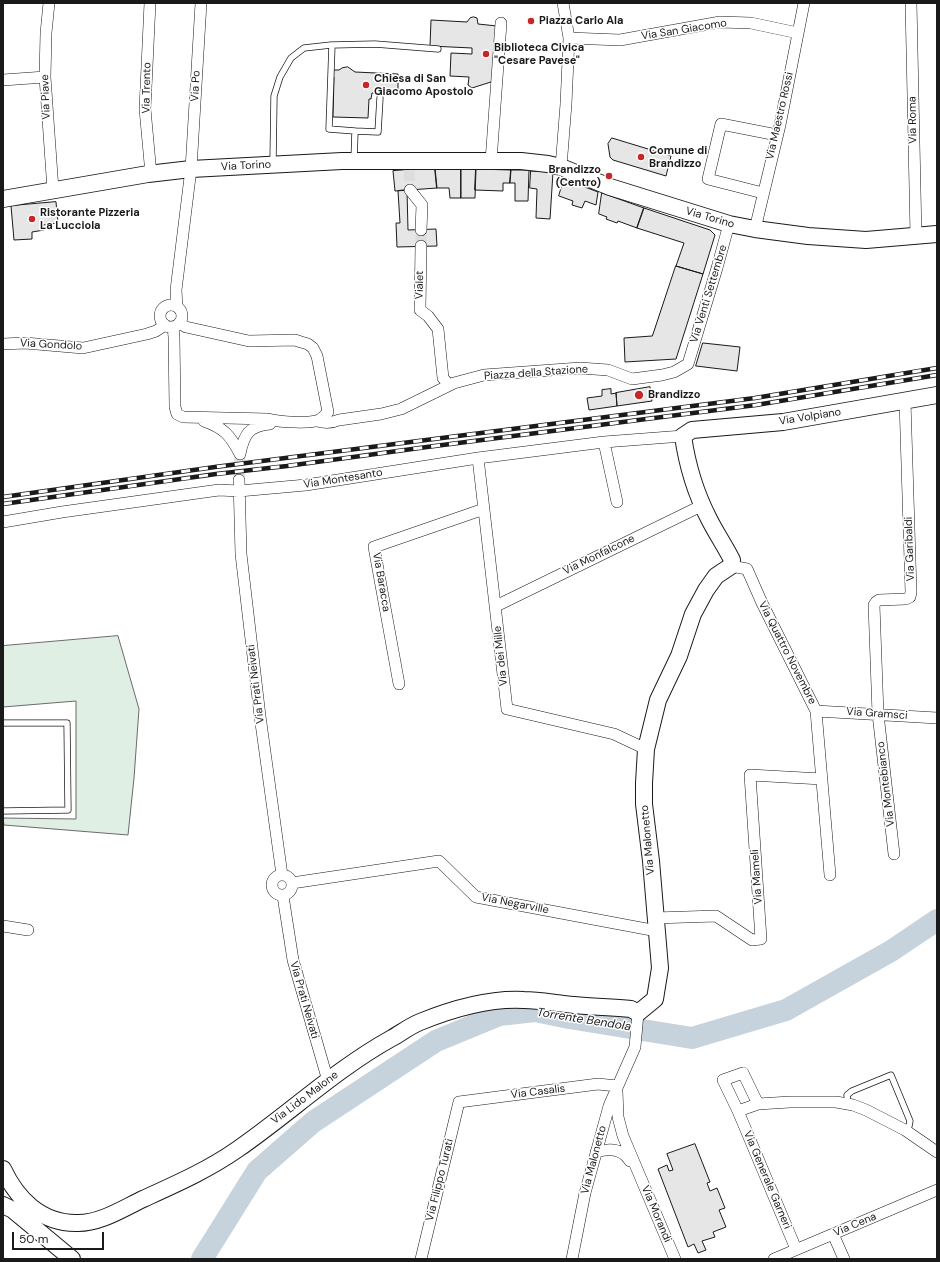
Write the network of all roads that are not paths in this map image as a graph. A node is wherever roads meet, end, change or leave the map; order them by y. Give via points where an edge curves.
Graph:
1 (49, 3) edge
2 (150, 3) edge
3 (201, 3) edge
4 (563, 3) edge
5 (804, 3) edge
6 (911, 3) edge
7 (501, 23) dead end
8 (798, 33) junction
9 (569, 38) junction
10 (332, 45) junction
11 (438, 49) dead end
12 (45, 77) junction
13 (3, 80) edge
14 (380, 98) dead end
15 (355, 131) junction
16 (777, 135) junction
17 (354, 161) junction
18 (491, 161) junction
19 (274, 165) junction
20 (561, 167) junction
21 (191, 169) junction
22 (151, 174) junction
23 (53, 190) junction
24 (410, 190) tunnel mouth
25 (763, 192) junction
26 (3, 199) edge
27 (729, 224) junction
28 (755, 229) junction
29 (421, 230) tunnel mouth
30 (937, 234) edge
31 (916, 236) junction
32 (421, 246) tunnel mouth
33 (172, 307) junction
34 (169, 323) junction
35 (3, 344) edge
36 (688, 364) joint
37 (450, 385) junction
38 (937, 395) edge
39 (905, 402) junction
40 (328, 412) junction
41 (195, 419) junction
42 (339, 420) junction
43 (317, 421) junction
44 (278, 422) junction
45 (683, 436) junction
46 (604, 442) junction
47 (478, 458) junction
48 (239, 480) tunnel mouth
49 (239, 492) junction
50 (617, 502) dead end
51 (703, 505) junction
52 (484, 509) junction
53 (3, 522) edge
54 (731, 566) junction
55 (496, 606) junction
56 (399, 684) dead end
57 (816, 711) junction
58 (878, 714) junction
59 (937, 718) edge
60 (3, 723) edge
61 (646, 749) junction
62 (822, 779) junction
63 (3, 811) edge
64 (894, 854) dead end
65 (282, 875) junction
66 (830, 875) dead end
67 (292, 883) junction
68 (283, 896) junction
69 (656, 924) junction
70 (3, 926) edge
71 (28, 930) dead end
72 (638, 1016) junction
73 (328, 1081) junction
74 (617, 1086) junction
75 (459, 1102) joint
76 (758, 1104) junction
77 (848, 1104) junction
78 (738, 1111) junction
79 (906, 1130) junction
80 (596, 1152) junction
81 (937, 1152) edge
82 (3, 1169) edge
83 (636, 1170) junction
84 (937, 1190) edge
85 (3, 1205) edge
86 (833, 1234) junction
87 (796, 1249) junction
88 (72, 1259) edge
89 (421, 1259) edge
90 (572, 1259) edge
91 (675, 1259) edge
92 (774, 1259) edge
93 (844, 1259) edge

1 - 12 street, Via Piave
2 - 22 street, Via Trento via 145,109
3 - 21 street, Via Po
4 - 9 street
5 - 8 street, Via Maestro Rossi
6 - 31 street, Via Roma
7 - 18 street
8 - 9 street, Via San Giacomo via 750,22 720,22 620,40
8 - 16 street, Via Maestro Rossi
9 - 20 street
10 - 11 lane via 375,44
10 - 15 lane via 329,129
10 - 19 lane via 304,48 291,58 280,77 274,96
12 - 13 street
12 - 23 street, Via Piave
14 - 15 lane via 378,132
15 - 17 lane
16 - 25 street, Via Maestro Rossi
16 - 25 street via 721,124 708,179
17 - 18 street, Via Torino via 409,166
17 - 19 street, Via Torino
18 - 20 street, Via Torino via 521,161
19 - 21 street, Via Torino
20 - 27 street, Via Torino via 610,187
21 - 22 street, Via Torino
21 - 33 street, Via Gondolo
22 - 23 street, Via Torino
23 - 26 street, Via Torino
24 - 29 street via 422,205
25 - 28 street, Via Maestro Rossi
27 - 28 street, Via Torino
27 - 36 street, Via Venti Settembre
28 - 31 street, Via Torino via 866,240
30 - 31 street, Via Torino
32 - 37 street, Vialet via 420,310 438,329 443,378
33 - 34 street, Via Gondolo via 162,310
33 - 34 street via 182,316
34 - 35 street, Via Gondolo via 147,334 83,348 25,343
34 - 40 street via 249,340 295,340 308,344 317,356
34 - 41 street via 174,337 174,407 177,414 182,417
36 - 37 street, Piazza della Stazione via 672,373 632,379 608,370 580,368 484,375
37 - 42 street, Piazza della Stazione via 401,409
38 - 39 street, Via Volpiano
39 - 45 street, Via Volpiano via 783,422 692,430
39 - 58 street, Via Garibaldi via 911,592 910,597 906,599 879,600 874,605
40 - 42 street
40 - 43 street
41 - 44 street via 268,419
41 - 44 street via 214,425 227,433 240,454 244,438 253,428
42 - 43 street, Piazza della Stazione
43 - 44 street, Piazza della Stazione
45 - 46 street, Via Montesanto
45 - 51 street via 686,455
46 - 47 street, Via Montesanto
46 - 50 street
47 - 49 street, Via Montesanto via 306,485
47 - 52 street, Via dei Mille
48 - 49 street, Via Prati Neivati
49 - 53 street, Via Montesanto via 219,490
49 - 65 street, Via Prati Neivati via 242,554 254,668
51 - 54 street via 732,560
51 - 55 street, Via Monfalcone
52 - 55 street, Via dei Mille
52 - 56 street, Via Baracca via 374,547
54 - 57 street, Via Quattro Novembre via 747,569
54 - 61 street, Via Malonetto via 716,576 693,614 658,700
55 - 61 street, Via dei Mille via 507,709 614,734
57 - 58 street, Via Gramsci
57 - 62 street, Via Quattro Novembre
58 - 59 street, Via Gramsci
58 - 64 street, Via Montebianco
60 - 63 lane via 67,723 68,810
61 - 69 street, Via Malonetto via 644,804
62 - 66 street, Via Quattro Novembre
62 - 69 street, Via Mameli via 750,775 761,939 752,940 716,916
65 - 67 street via 289,878
65 - 68 street via 274,879 272,889 276,894
67 - 68 street via 291,890
67 - 69 street, Via Negarville via 439,861 476,897
68 - 73 street, Via Prati Neivati via 293,960
69 - 72 street, Via Malonetto via 660,968 655,999
70 - 71 street
72 - 73 street, Via Lido Malone via 631,1009 524,1000 462,1008 419,1022 367,1052
72 - 74 street, Via Malonetto via 635,1047
73 - 82 street, Via Lido Malone via 238,1149 202,1172 92,1221 76,1223 53,1220 37,1212 23,1201 10,1184
74 - 75 street, Via Casalis via 598,1084
74 - 80 street, Via Malonetto
74 - 83 street, Via Morandi via 618,1117
75 - 89 street, Via Filippo Turati
76 - 77 street
76 - 78 street
76 - 78 street, Via Generale Garneri via 743,1073 723,1080
77 - 79 street
77 - 79 lane via 847,1096 852,1091 891,1075 910,1121
78 - 87 street, Via Generale Garneri
79 - 81 street
80 - 83 street, Via Morandi via 607,1149 620,1151 629,1158
80 - 90 street, Via Malonetto
83 - 91 street, Via Morandi
84 - 86 street, Via Cena
85 - 88 street via 13,1210
86 - 87 street, Via Cena
86 - 93 street
87 - 92 street, Via Cena

